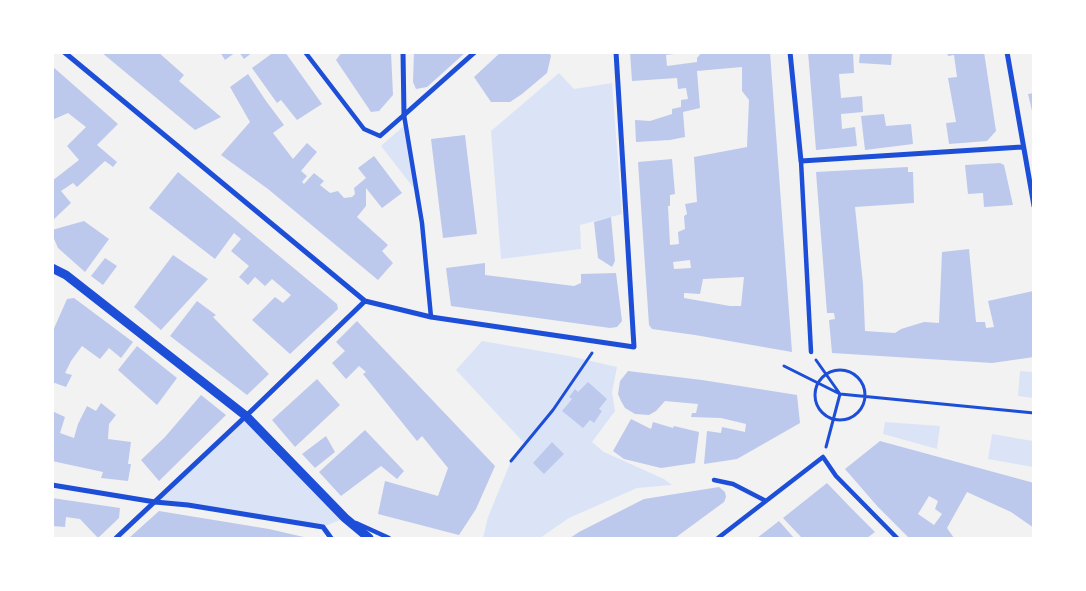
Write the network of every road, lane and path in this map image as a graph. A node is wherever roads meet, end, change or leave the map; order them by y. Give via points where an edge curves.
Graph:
1 (64, 52) edge
2 (305, 52) edge
3 (403, 52) edge
4 (475, 52) edge
5 (616, 52) edge
6 (790, 52) edge
7 (1007, 52) edge
8 (404, 115) junction
9 (1022, 147) junction
10 (801, 161) junction
11 (1034, 206) edge
12 (52, 268) edge
13 (365, 301) junction
14 (431, 317) junction
15 (600, 342) junction
16 (812, 352) joint
17 (784, 366) dead end
18 (826, 374) junction
19 (818, 383) junction
20 (840, 394) junction
21 (865, 396) junction
22 (1034, 413) edge
23 (246, 416) junction
24 (833, 419) junction
25 (823, 457) junction
26 (511, 461) dead end
27 (714, 480) dead end
28 (52, 485) edge
29 (766, 501) junction
30 (155, 502) junction
31 (345, 518) junction
32 (116, 538) edge
33 (331, 538) edge
34 (369, 538) edge
35 (389, 538) edge
36 (718, 538) edge
37 (897, 538) edge

1 - 13 street
2 - 8 street via 364,129 380,136
3 - 8 street
4 - 8 street
5 - 15 street via 634,347
6 - 10 street
7 - 9 street
8 - 14 street via 422,223
9 - 10 street
9 - 11 street
10 - 16 street
12 - 23 street via 66,275
13 - 14 street
13 - 23 street
14 - 15 street
15 - 26 path via 553,410
16 - 18 path
17 - 19 path
18 - 19 path
18 - 20 path
18 - 21 path via 849,372 861,382
19 - 20 path
19 - 24 path via 817,405
20 - 21 path
20 - 24 path
21 - 22 path
21 - 24 path via 854,415 848,419
23 - 30 street
23 - 31 street
24 - 25 path
25 - 29 street
25 - 37 street via 836,476
27 - 29 street via 733,484
28 - 30 street
29 - 36 street
30 - 32 street
30 - 33 street via 188,504 323,527
31 - 34 street
31 - 35 street

